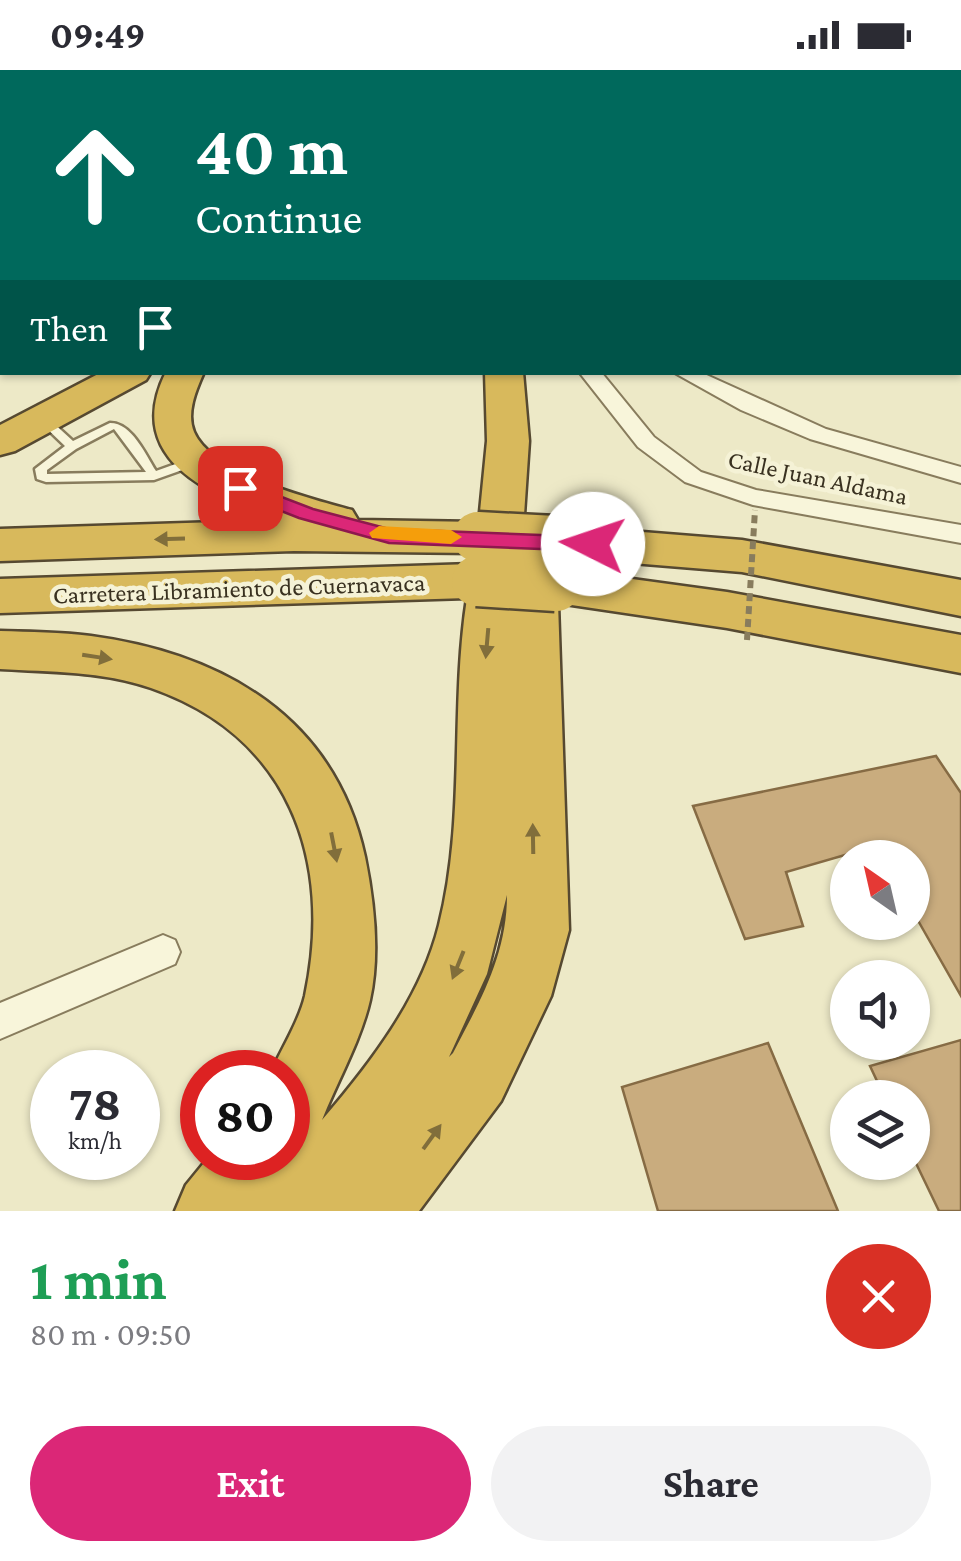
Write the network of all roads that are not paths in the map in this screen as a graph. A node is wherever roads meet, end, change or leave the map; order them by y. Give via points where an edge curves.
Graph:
1 (128, 375) edge
2 (184, 375) edge
3 (504, 375) edge
4 (535, 375) edge
5 (591, 375) edge
6 (689, 375) edge
7 (58, 433) junction
8 (0, 442) edge
9 (195, 461) junction
10 (961, 475) edge
11 (154, 476) junction
12 (961, 534) edge
13 (389, 536) junction
14 (0, 544) edge
15 (478, 559) junction
16 (556, 564) junction
17 (0, 596) edge
18 (961, 598) edge
19 (0, 650) edge
20 (961, 654) edge
21 (163, 952) dead end
22 (0, 1021) edge
23 (310, 1064) edge
24 (237, 1180) edge
25 (212, 1211) edge
26 (290, 1211) edge
27 (369, 1211) edge

1 - 7 highway
2 - 9 highway via 173,397 174,432
3 -> 26 highway via 510,467 486,643 479,880 462,956 423,1042 357,1137
27 -> 4 highway via 477,1077 518,996 538,930 532,644 544,420
5 - 12 street, Calle Juan Aldama via 646,442 693,477 753,497
6 - 10 street via 780,420
7 - 8 highway
7 - 11 lane via 114,425
7 - 11 lane via 40,476
9 - 11 lane
9 - 13 highway via 306,514
13 -> 14 highway, Carretera Libramiento de Cuernavaca
13 - 15 highway, Carretera Libramiento de Cuernavaca
15 - 16 highway, bridge
15 - 17 highway, Carretera Libramiento de Cuernavaca via 252,585
16 - 18 highway via 742,556
16 - 20 highway via 727,610
19 -> 23 highway via 90,655 162,670 266,727 308,778 330,828 343,932 337,1000
21 - 22 street
24 - 25 highway

